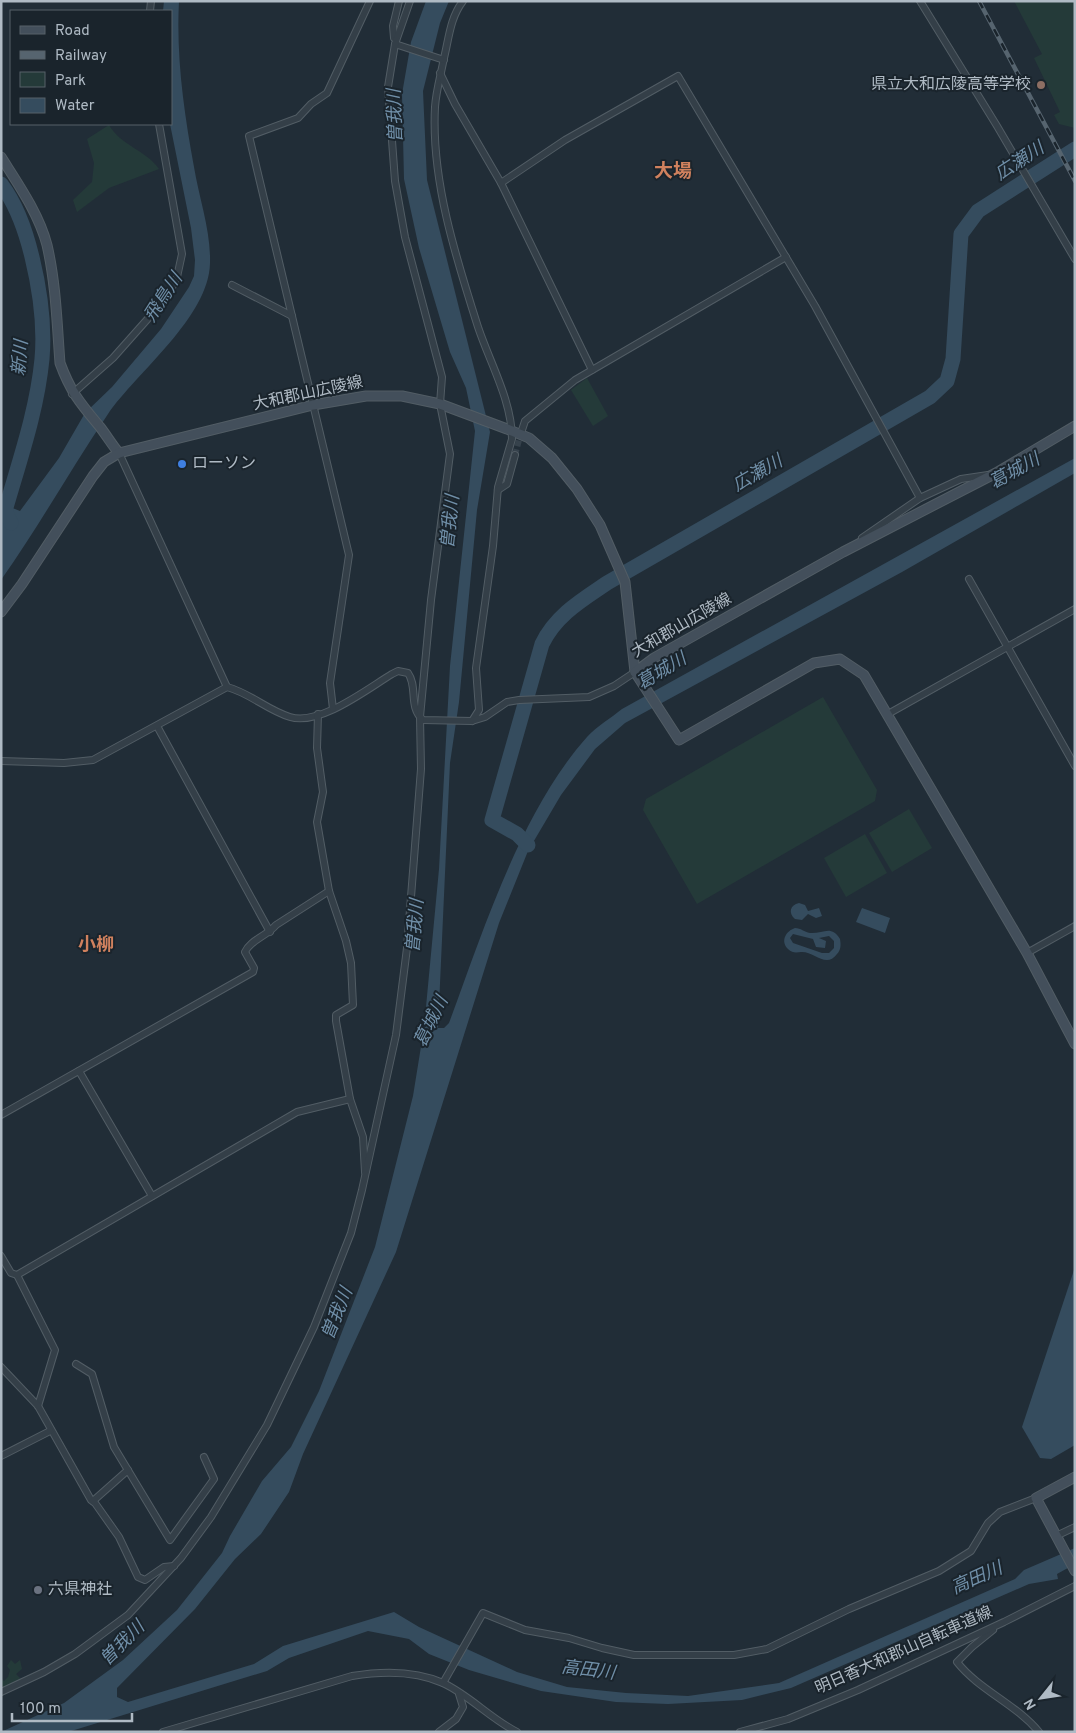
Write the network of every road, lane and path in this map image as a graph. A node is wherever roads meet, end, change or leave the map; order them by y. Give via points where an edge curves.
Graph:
1 (370, 1) edge
2 (399, 1) edge
3 (410, 1) edge
4 (463, 1) edge
5 (920, 1) edge
6 (398, 45) junction
7 (442, 59) junction
8 (440, 73) junction
9 (159, 125) edge
10 (1, 157) edge
11 (501, 183) junction
12 (786, 257) junction
13 (1075, 259) edge
14 (232, 285) dead end
15 (292, 316) junction
16 (592, 370) junction
17 (72, 394) junction
18 (440, 404) junction
19 (313, 405) junction
20 (1075, 426) edge
21 (514, 431) junction
22 (120, 453) junction
23 (515, 455) tunnel mouth
24 (996, 473) junction
25 (498, 490) junction
26 (920, 498) junction
27 (843, 552) junction
28 (969, 579) dead end
29 (1075, 609) edge
30 (1, 612) edge
31 (1007, 646) junction
32 (638, 676) junction
33 (227, 687) junction
34 (333, 709) junction
35 (318, 714) junction
36 (888, 714) junction
37 (421, 719) junction
38 (472, 721) junction
39 (157, 726) junction
40 (1, 761) edge
41 (1075, 766) edge
42 (328, 891) junction
43 (1075, 926) edge
44 (270, 932) junction
45 (1027, 953) junction
46 (1075, 1044) edge
47 (79, 1071) junction
48 (350, 1099) junction
49 (1, 1115) edge
50 (365, 1173) junction
51 (152, 1196) junction
52 (1, 1256) edge
53 (17, 1275) junction
54 (76, 1364) dead end
55 (1, 1367) edge
56 (38, 1406) junction
57 (50, 1430) junction
58 (1, 1456) edge
59 (204, 1457) dead end
60 (128, 1470) junction
61 (1075, 1477) edge
62 (1036, 1498) junction
63 (93, 1501) junction
64 (1075, 1527) edge
65 (1058, 1539) junction
66 (174, 1566) junction
67 (1075, 1571) edge
68 (1075, 1586) edge
69 (1004, 1622) junction
70 (444, 1681) junction
71 (1, 1692) edge
72 (459, 1694) junction
73 (163, 1732) edge
74 (440, 1732) edge
75 (517, 1732) edge
76 (740, 1732) edge
77 (1039, 1732) edge

1 - 15 street via 327,93 298,118 249,136
2 - 6 street via 393,26
3 - 6 street
4 - 7 street via 452,22
5 - 13 street
6 - 7 street
6 - 18 street via 388,87 395,181 404,237 442,377
7 - 8 street
8 - 11 street
8 - 21 street via 435,106 442,187 457,253
9 - 17 street via 182,254 177,277 168,296 113,358
10 - 17 main road via 36,218 46,244 60,364
11 - 12 street via 565,140 678,76
11 - 16 street
12 - 16 street
12 - 26 street
14 - 15 street
15 - 19 street
16 - 21 street
17 - 22 main road
18 - 19 main road, 大和郡山広陵線 via 402,396 366,396
18 - 21 main road, 大和郡山広陵線
18 - 37 street via 450,454 431,600
19 - 22 main road, 大和郡山広陵線
19 - 34 street via 349,555 330,683
20 - 24 main road, 大和郡山広陵線
21 - 25 street
21 - 32 main road, 大和郡山広陵線 via 529,438 552,458 600,525 625,582
22 - 30 main road, 大和郡山広陵線 via 104,462 92,476
22 - 33 street
23 - 25 street via 507,484
24 - 26 street via 961,480
24 - 27 main road, 大和郡山広陵線
25 - 38 street via 476,668 479,710
26 - 27 street
27 - 32 main road, 大和郡山広陵線 via 654,658
28 - 31 street
29 - 31 street
31 - 36 street
31 - 41 street
32 - 36 main road via 679,740 814,663 840,659 864,675
32 - 38 street via 589,697 507,702 485,717
33 - 35 street via 247,693 290,717
33 - 39 street
34 - 35 street
34 - 37 street via 398,672 408,673 413,680 414,708
35 - 42 street via 317,748 323,792 317,822
36 - 45 main road
37 - 38 street
37 - 50 street via 421,769 407,948 396,1035
39 - 40 street via 93,760
39 - 44 street
42 - 44 street via 276,924
42 - 48 street via 346,941 354,988 353,1005 336,1015
43 - 45 street
44 - 47 street via 247,947 245,952 253,972
45 - 46 main road
47 - 49 street
47 - 51 street
48 - 50 street via 363,1137
48 - 51 street via 298,1112
50 - 66 street via 351,1233 335,1278 268,1425 211,1517
51 - 53 street
52 - 53 street via 11,1273
53 - 56 street via 55,1350
54 - 60 street via 92,1374 95,1380 109,1434
55 - 56 street
56 - 57 street
57 - 58 street
57 - 63 street
59 - 60 street via 214,1479 170,1540
60 - 63 street
61 - 62 main road
62 - 65 main road
62 - 70 street via 1000,1512 988,1523 971,1551 939,1570 849,1609 767,1650 734,1655 634,1655 525,1630 483,1613
63 - 66 street via 119,1537 138,1577 145,1580 164,1567
64 - 65 street
65 - 67 main road
66 - 71 street via 128,1615 106,1633 44,1672
68 - 69 street, 明日香大和郡山自転車道線
69 - 76 street, 明日香大和郡山自転車道線 via 788,1720
69 - 77 street via 957,1662 968,1676 996,1694
70 - 72 street
70 - 73 street via 406,1673 375,1672 352,1676
72 - 74 street via 464,1707 456,1719
72 - 75 street

